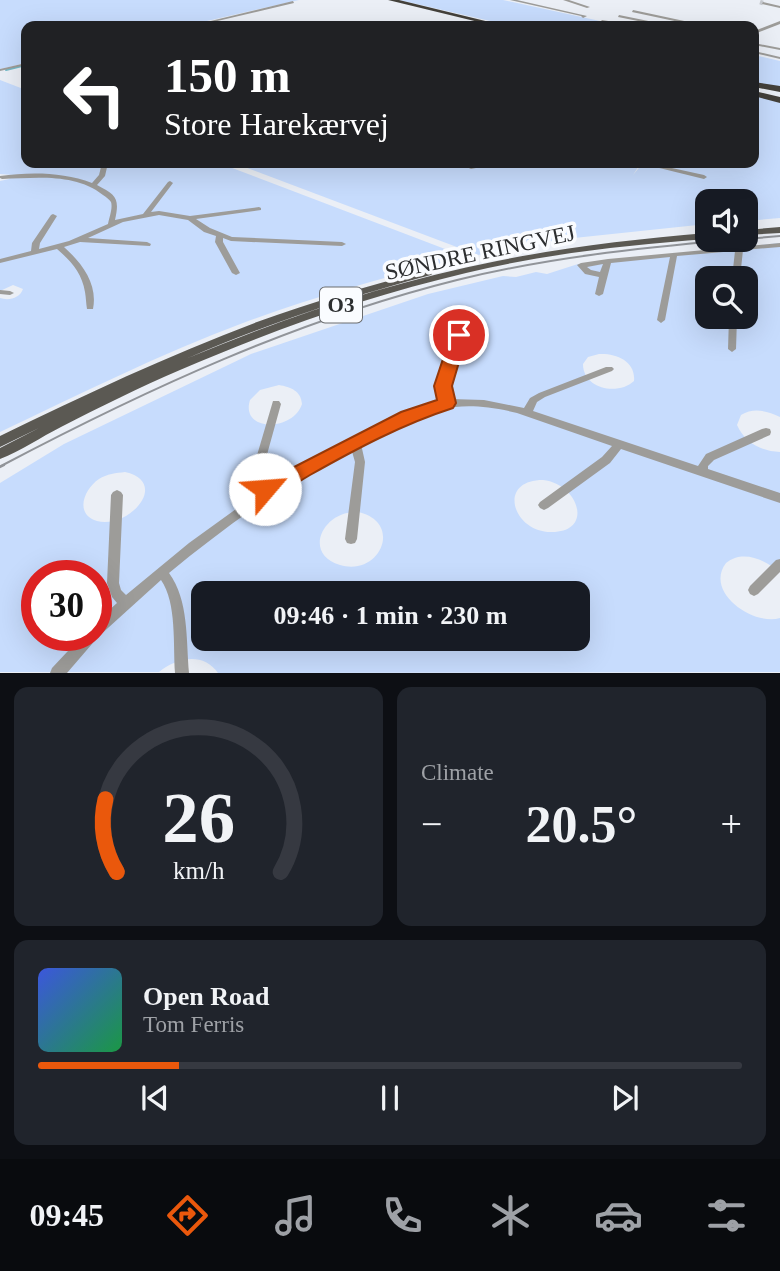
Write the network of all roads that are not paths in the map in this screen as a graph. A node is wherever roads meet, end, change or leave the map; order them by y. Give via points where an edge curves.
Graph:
1 (513, 0) edge
2 (565, 0) edge
3 (390, 1) edge
4 (293, 2) dead end
5 (763, 3) dead end
6 (588, 7) dead end
7 (780, 7) edge
8 (633, 11) dead end
9 (619, 16) dead end
10 (583, 17) dead end
11 (213, 21) edge
12 (468, 21) edge
13 (480, 21) edge
14 (644, 21) edge
15 (680, 21) edge
16 (780, 23) edge
17 (759, 31) edge
18 (759, 45) edge
19 (780, 49) edge
20 (759, 53) edge
21 (780, 58) edge
22 (21, 65) edge
23 (0, 70) edge
24 (759, 89) edge
25 (780, 94) edge
26 (104, 168) edge
27 (664, 168) edge
28 (2, 177) dead end
29 (704, 177) dead end
30 (170, 183) dead end
31 (92, 186) junction
32 (259, 209) dead end
33 (146, 214) junction
34 (53, 216) dead end
35 (190, 218) junction
36 (111, 224) junction
37 (780, 225) edge
38 (758, 226) edge
39 (780, 230) edge
40 (695, 231) edge
41 (758, 232) edge
42 (219, 236) junction
43 (695, 237) edge
44 (81, 240) junction
45 (147, 244) dead end
46 (342, 244) dead end
47 (780, 245) edge
48 (59, 247) junction
49 (758, 247) edge
50 (696, 252) edge
51 (35, 253) junction
52 (674, 254) junction
53 (0, 261) edge
54 (608, 261) junction
55 (236, 273) dead end
56 (603, 275) junction
57 (0, 292) edge
58 (10, 293) dead end
59 (599, 294) dead end
60 (90, 307) dead end
61 (661, 320) dead end
62 (733, 329) edge
63 (459, 335) dead end
64 (732, 349) dead end
65 (609, 369) dead end
66 (447, 403) junction
67 (276, 404) dead end
68 (527, 413) junction
69 (766, 432) dead end
70 (0, 442) edge
71 (355, 442) junction
72 (619, 444) junction
73 (0, 454) edge
74 (702, 471) junction
75 (267, 491) junction
76 (117, 495) dead end
77 (780, 498) edge
78 (544, 505) dead end
79 (351, 539) dead end
80 (780, 564) edge
81 (162, 572) junction
82 (754, 590) dead end
83 (125, 603) junction
84 (112, 616) edge
85 (77, 651) edge
86 (57, 673) edge
87 (181, 673) edge

1 - 10 street
2 - 6 street
3 - 12 highway
3 - 13 highway
4 - 11 street
5 - 7 street
8 - 15 street
9 - 14 street
16 - 17 street
18 - 19 street
20 - 21 street
22 - 23 street
24 - 25 highway
26 - 31 street
27 - 29 street
28 - 31 street via 68,176
30 - 33 street
31 - 36 street via 113,199
32 - 35 street
33 - 35 street
33 - 36 street
34 - 51 street
35 - 42 street
36 - 44 street
37 - 38 main road
39 - 41 main road
40 - 70 main road, SØNDRE RINGVEJ / O3 via 536,249 355,293 187,354
42 - 46 street
42 - 55 street
43 - 73 main road, SØNDRE RINGVEJ / O3 via 526,258 357,300 186,363
44 - 45 street
44 - 48 street
47 - 49 street
48 - 51 street
48 - 60 street via 87,278
50 - 52 street
51 - 53 street
52 - 54 street
52 - 61 street
54 - 56 street
54 - 56 street via 581,265
56 - 59 street
57 - 58 street
62 - 64 street
63 - 66 street via 443,386
65 - 68 street via 542,395 533,400
66 - 68 street via 497,405
66 - 71 street via 407,416
67 - 75 street via 258,469
68 - 72 street
69 - 74 street via 710,457
71 - 75 street
71 - 79 street via 360,462
72 - 74 street
72 - 78 street via 606,460
74 - 77 street
75 - 81 street
76 - 83 street via 113,583
80 - 82 street
81 - 83 street
81 - 87 street via 175,595
83 - 84 street
85 - 86 street

